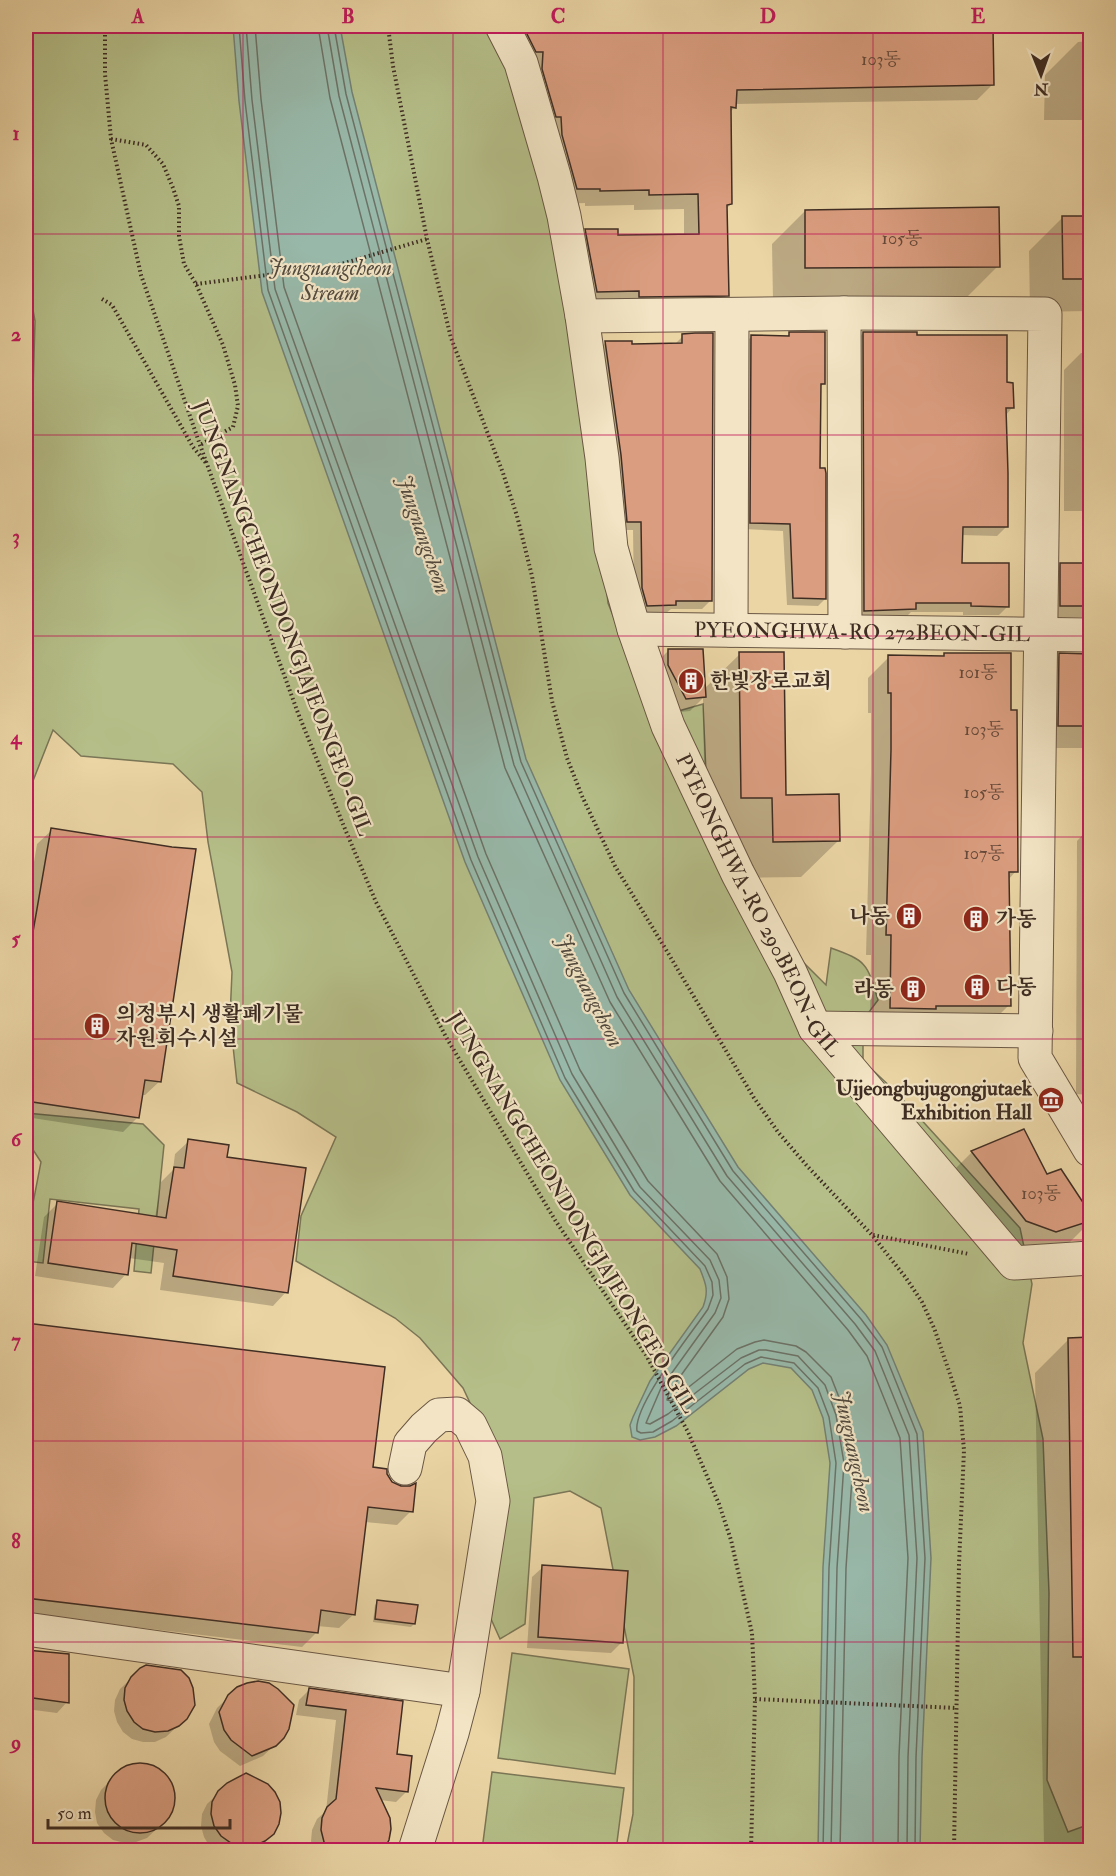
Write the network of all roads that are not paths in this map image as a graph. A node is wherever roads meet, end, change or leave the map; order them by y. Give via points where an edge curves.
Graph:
1 (502, 26) edge
2 (844, 313) junction
3 (732, 315) junction
4 (582, 316) junction
5 (634, 629) junction
6 (731, 630) junction
7 (845, 632) junction
8 (1042, 634) junction
9 (1090, 634) edge
10 (815, 1028) junction
11 (1036, 1031) junction
12 (1090, 1150) edge
13 (1090, 1258) edge
14 (405, 1468) dead end
15 (26, 1629) edge
16 (463, 1691) junction
17 (415, 1851) edge

1 - 4 street, PYEONGHWA-RO 290BEON-GIL via 521,63 554,176
2 - 3 street
2 - 7 street
2 - 8 street via 1044,314
3 - 4 street
3 - 6 street
4 - 5 street, PYEONGHWA-RO 290BEON-GIL via 611,548
5 - 6 street, PYEONGHWA-RO 272BEON-GIL
5 - 10 street, PYEONGHWA-RO 290BEON-GIL via 669,726
6 - 7 street, PYEONGHWA-RO 272BEON-GIL
7 - 8 street, PYEONGHWA-RO 272BEON-GIL
8 - 9 street, PYEONGHWA-RO 272BEON-GIL
8 - 11 street
10 - 11 street
10 - 13 street, PYEONGHWA-RO 290BEON-GIL via 1014,1263
11 - 12 street via 1035,1058
14 - 16 street via 410,1444 439,1415 457,1414 470,1425 485,1456 493,1501
15 - 16 street
16 - 17 street

